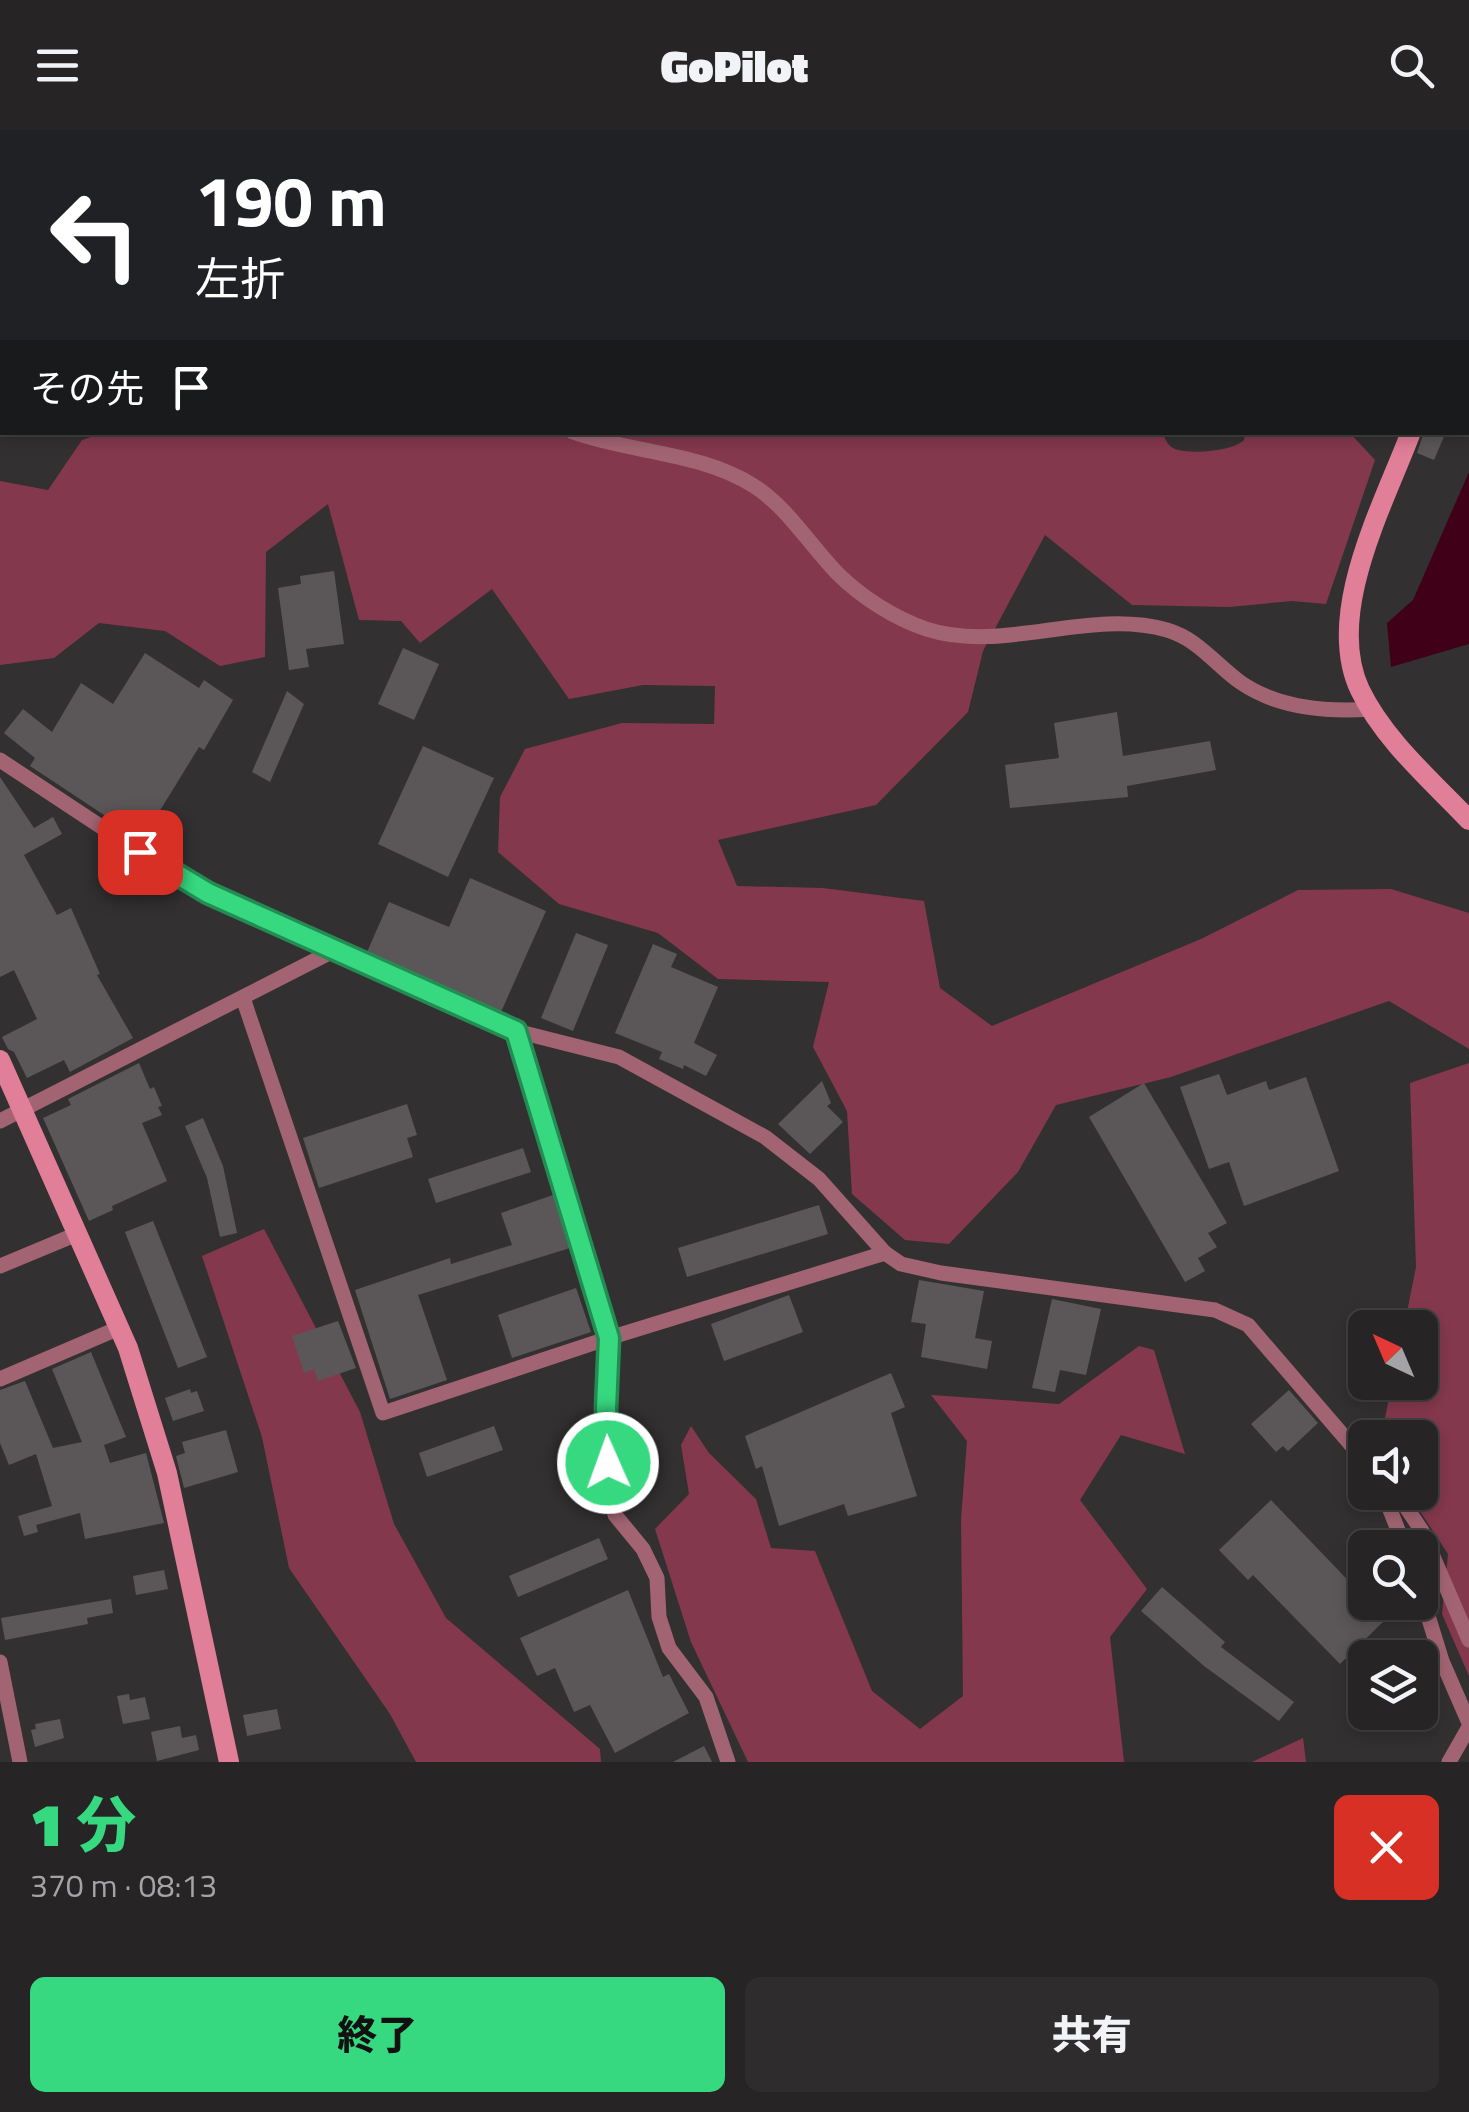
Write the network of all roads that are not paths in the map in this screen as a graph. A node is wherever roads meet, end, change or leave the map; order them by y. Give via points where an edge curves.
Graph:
1 (585, 435) edge
2 (1410, 435) edge
3 (1371, 709) junction
4 (0, 760) edge
5 (1469, 820) edge
6 (333, 951) junction
7 (243, 998) junction
8 (516, 1031) junction
9 (0, 1060) edge
10 (22, 1109) junction
11 (0, 1121) edge
12 (77, 1234) junction
13 (885, 1252) junction
14 (0, 1266) edge
15 (119, 1328) junction
16 (609, 1338) junction
17 (0, 1378) edge
18 (1348, 1442) edge
19 (1408, 1510) edge
20 (1429, 1620) edge
21 (1469, 1640) edge
22 (0, 1662) edge
23 (1469, 1725) edge
24 (20, 1762) edge
25 (229, 1762) edge
26 (728, 1762) edge
27 (1448, 1762) edge

1 - 3 street via 752,484 858,591 931,630 969,637 1149,626 1188,638 1265,694 1326,710
2 - 3 street via 1348,613 1352,670
3 - 5 street
4 - 6 street via 208,893
6 - 7 street
6 - 8 street
7 - 10 street
7 - 16 street via 383,1413
8 - 13 street via 618,1057 764,1137 819,1179
8 - 16 street
9 - 10 street
10 - 11 street
10 - 12 street
12 - 14 street
12 - 15 street
13 - 16 street
13 - 18 street via 901,1264 941,1273 1220,1312 1248,1325
15 - 17 street
15 - 25 street via 167,1474
16 - 26 street via 606,1408 615,1515 650,1564 669,1648 706,1697
19 - 21 street
20 - 23 street
22 - 24 street
23 - 27 street

